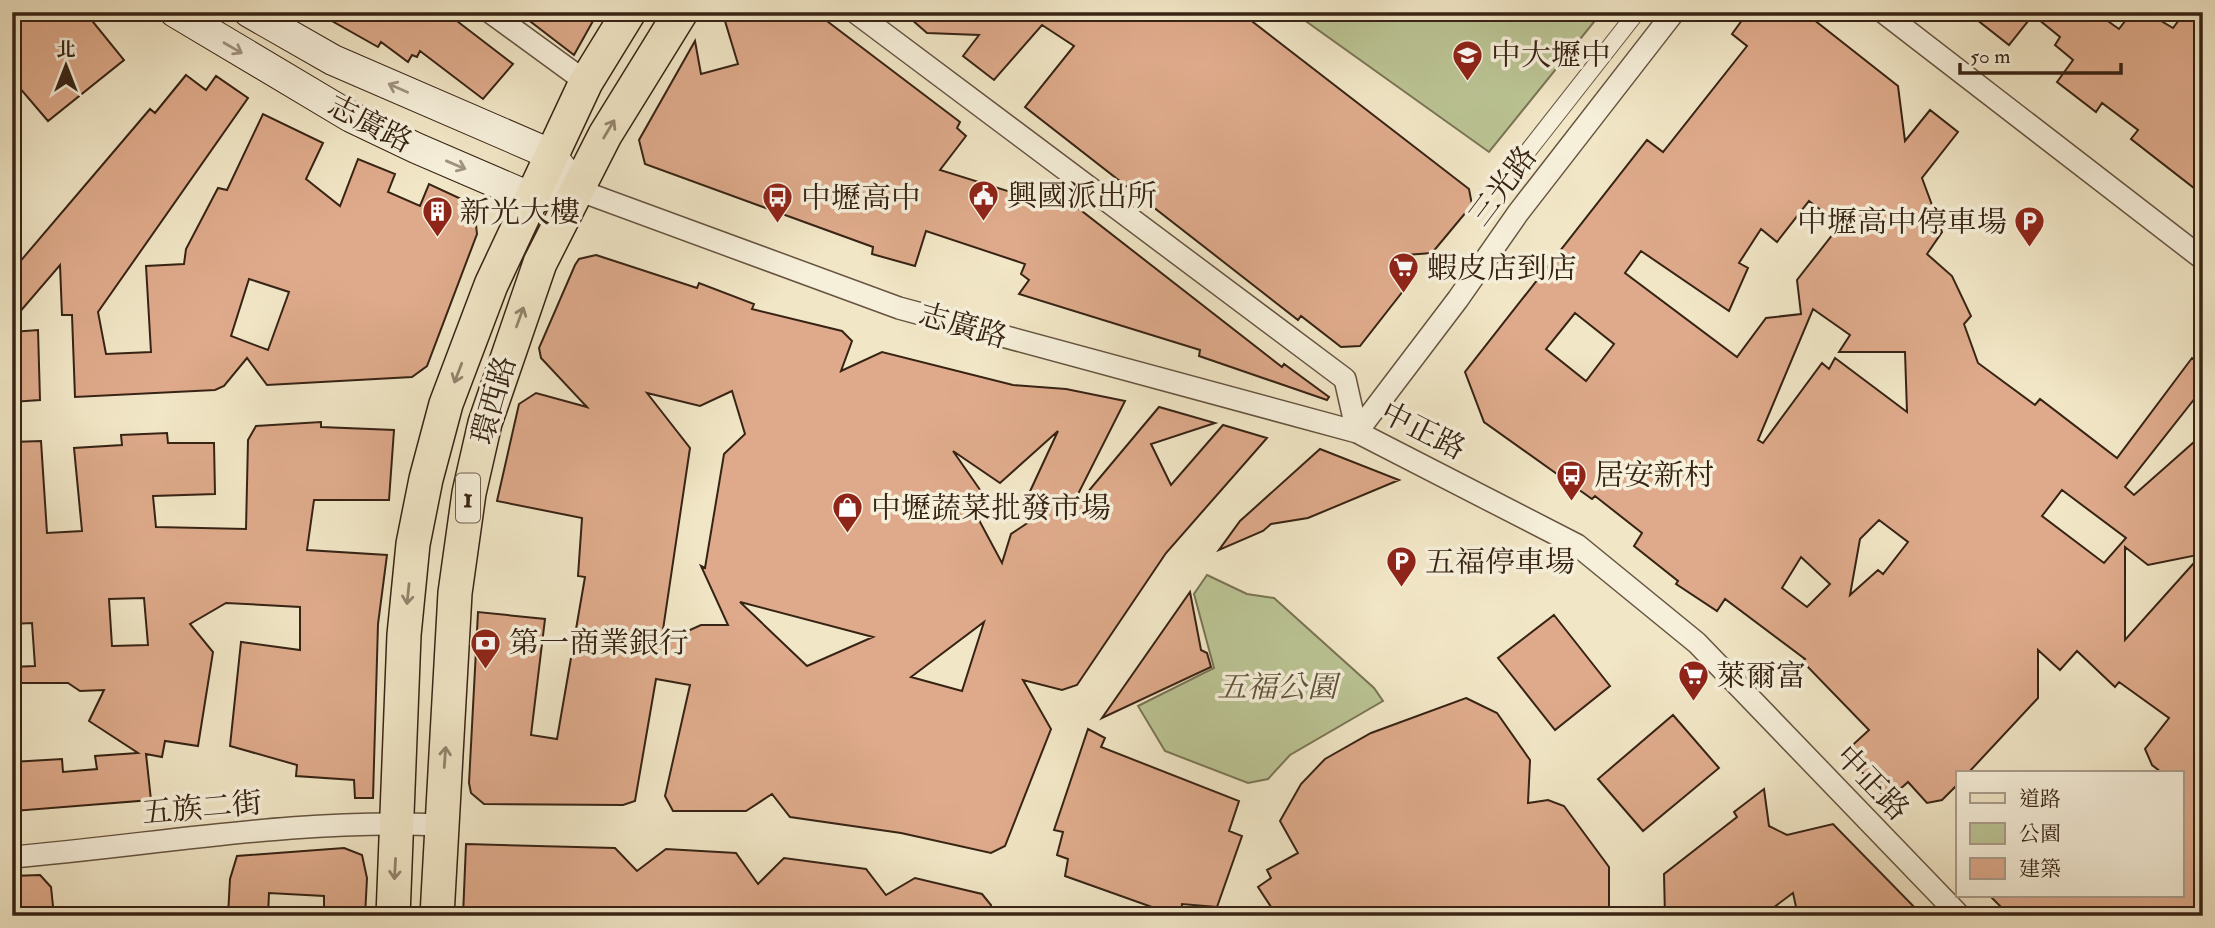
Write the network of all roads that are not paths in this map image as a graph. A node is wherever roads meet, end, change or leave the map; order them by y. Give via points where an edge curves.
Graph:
1 (175, 12) edge
2 (249, 12) edge
3 (490, 12) edge
4 (629, 12) edge
5 (681, 12) edge
6 (855, 12) edge
7 (1637, 12) edge
8 (1674, 12) edge
9 (1883, 12) edge
10 (586, 82) junction
11 (550, 154) junction
12 (1503, 183) dead end
13 (579, 190) junction
14 (532, 198) junction
15 (2203, 259) edge
16 (1357, 432) junction
17 (397, 822) junction
18 (441, 825) junction
19 (12, 857) edge
20 (393, 916) edge
21 (437, 916) edge
22 (1960, 916) edge

1 -> 14 main road, 志廣路 via 351,117
11 -> 2 main road, 志廣路 via 333,60
3 - 10 street
4 - 10 main road, 1
13 -> 5 main road, 1 via 604,135
6 - 16 street, 中正路 via 1345,379
7 - 12 street
8 - 16 street, 三光路
9 - 15 street
10 - 11 main road, 1
11 - 13 main road, 志廣路
11 - 14 main road, 1
13 - 14 main road, 志廣路
13 - 16 street, 志廣路 via 898,308
18 -> 13 main road, 環西路 / 1 via 455,593 469,493 504,360 540,263
14 -> 17 main road, 環西路 / 1 via 491,285 446,404 426,479 413,544 404,635
16 - 22 street, 中正路 via 1577,545 1697,643
17 - 18 street, 五族二街
17 - 19 street, 五族二街
17 -> 20 main road, 環西路 / 1
18 - 21 main road, 環西路 / 1

